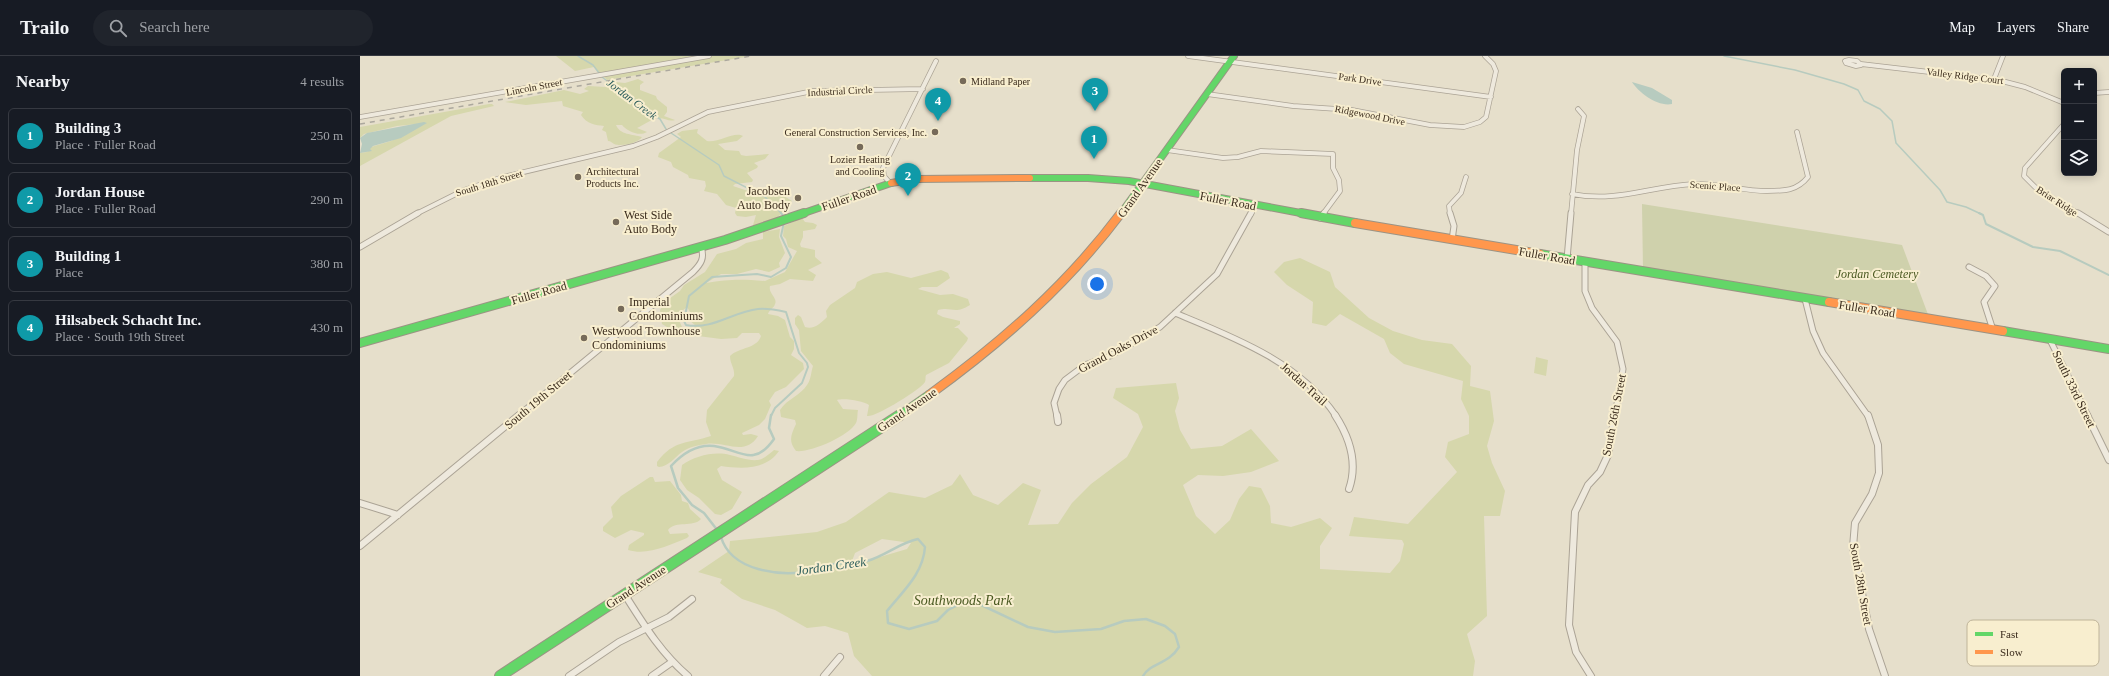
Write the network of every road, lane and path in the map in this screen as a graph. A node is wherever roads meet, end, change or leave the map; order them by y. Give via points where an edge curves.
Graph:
1 (709, 56) edge
2 (1188, 56) edge
3 (1485, 56) edge
4 (2003, 56) edge
5 (1232, 59) edge
6 (936, 61) dead end
7 (1861, 64) dead end
8 (1994, 79) junction
9 (923, 89) junction
10 (2109, 92) edge
11 (1207, 94) junction
12 (2097, 94) edge
13 (1490, 96) junction
14 (2061, 102) edge
15 (1578, 109) dead end
16 (360, 118) edge
17 (2061, 127) edge
18 (1797, 132) dead end
19 (1167, 150) junction
20 (605, 153) joint
21 (1466, 177) dead end
22 (890, 183) junction
23 (1143, 184) junction
24 (1572, 194) junction
25 (1255, 206) junction
26 (1320, 218) junction
27 (2109, 232) edge
28 (1452, 240) junction
29 (360, 247) edge
30 (701, 247) junction
31 (1567, 259) junction
32 (1585, 262) junction
33 (1969, 267) dead end
34 (1805, 299) junction
35 (1175, 313) junction
36 (1993, 330) junction
37 (2050, 340) junction
38 (360, 343) edge
39 (2109, 350) edge
40 (1058, 422) dead end
41 (2109, 460) edge
42 (1349, 489) dead end
43 (360, 503) edge
44 (398, 515) junction
45 (360, 546) edge
46 (625, 595) junction
47 (692, 599) dead end
48 (645, 628) junction
49 (840, 657) dead end
50 (672, 662) junction
51 (500, 676) edge
52 (569, 676) edge
53 (652, 676) edge
54 (688, 676) edge
55 (824, 676) edge
56 (1591, 676) edge
57 (1885, 676) edge

1 - 16 street, Lincoln Street
2 - 5 street, Park Drive
3 - 13 street, Ridgewood Drive via 1496,71
4 - 8 street
5 - 11 street, Grand Avenue
5 - 13 street, Park Drive
6 - 9 street
7 - 8 street, Valley Ridge Court
8 - 14 street, Valley Ridge Court via 2025,87
9 - 20 street, Industrial Circle via 826,90 735,106 695,117 641,143
9 - 22 street via 883,168 884,176
10 - 12 street
11 - 13 street, Ridgewood Drive via 1293,106 1352,110 1442,127 1464,127 1480,122 1486,117
11 - 19 street, Grand Avenue
15 - 24 street via 1584,116
17 - 27 street, Briar Ridge via 2025,168 2024,176 2035,187
18 - 24 street, Scenic Place via 1808,176 1802,185 1795,189 1771,191 1689,183 1606,198
19 - 23 street, Grand Avenue
19 - 26 street via 1223,158 1261,151 1334,154 1333,168 1339,180 1340,191
20 - 29 street, South 18th Street via 503,177 469,188 434,203
21 - 28 street via 1461,193 1448,206 1454,226
22 - 23 street, Fuller Road via 916,179 1088,178 1116,179
22 - 30 street, Fuller Road
23 - 25 street, Fuller Road
23 - 46 street, Grand Avenue via 1084,264 1008,336 928,397
24 - 31 street
25 - 26 street, Fuller Road
25 - 35 street, Grand Oaks Drive via 1217,274
26 - 28 street, Fuller Road
28 - 31 street, Fuller Road
30 - 38 street, Fuller Road
30 - 44 street, South 19th Street via 704,256 696,269
31 - 32 street, Fuller Road
32 - 34 street, Fuller Road
32 - 56 street, South 26th Street via 1586,296 1617,342 1623,369 1608,456 1600,472 1588,486 1576,512 1569,625 1572,641
33 - 36 street via 1986,276 1995,286 1984,302
34 - 36 street, Fuller Road
34 - 57 street, South 28th Street via 1819,347 1827,361 1860,401 1878,444 1879,472 1876,486 1855,525 1853,546 1872,642
35 - 40 street, Grand Oaks Drive via 1160,327 1139,340 1069,375 1058,389 1055,398 1054,414
35 - 42 street, Jordan Trail via 1282,363 1325,400 1337,418 1353,454 1354,475
36 - 37 street, Fuller Road
37 - 39 street, Fuller Road
37 - 41 street, South 33rd Street
43 - 44 street
44 - 45 street, South 19th Street
46 - 48 street
46 - 51 street, Grand Avenue
47 - 48 street via 668,617
48 - 50 street
48 - 52 street via 619,642
49 - 55 street
50 - 53 street
50 - 54 street

